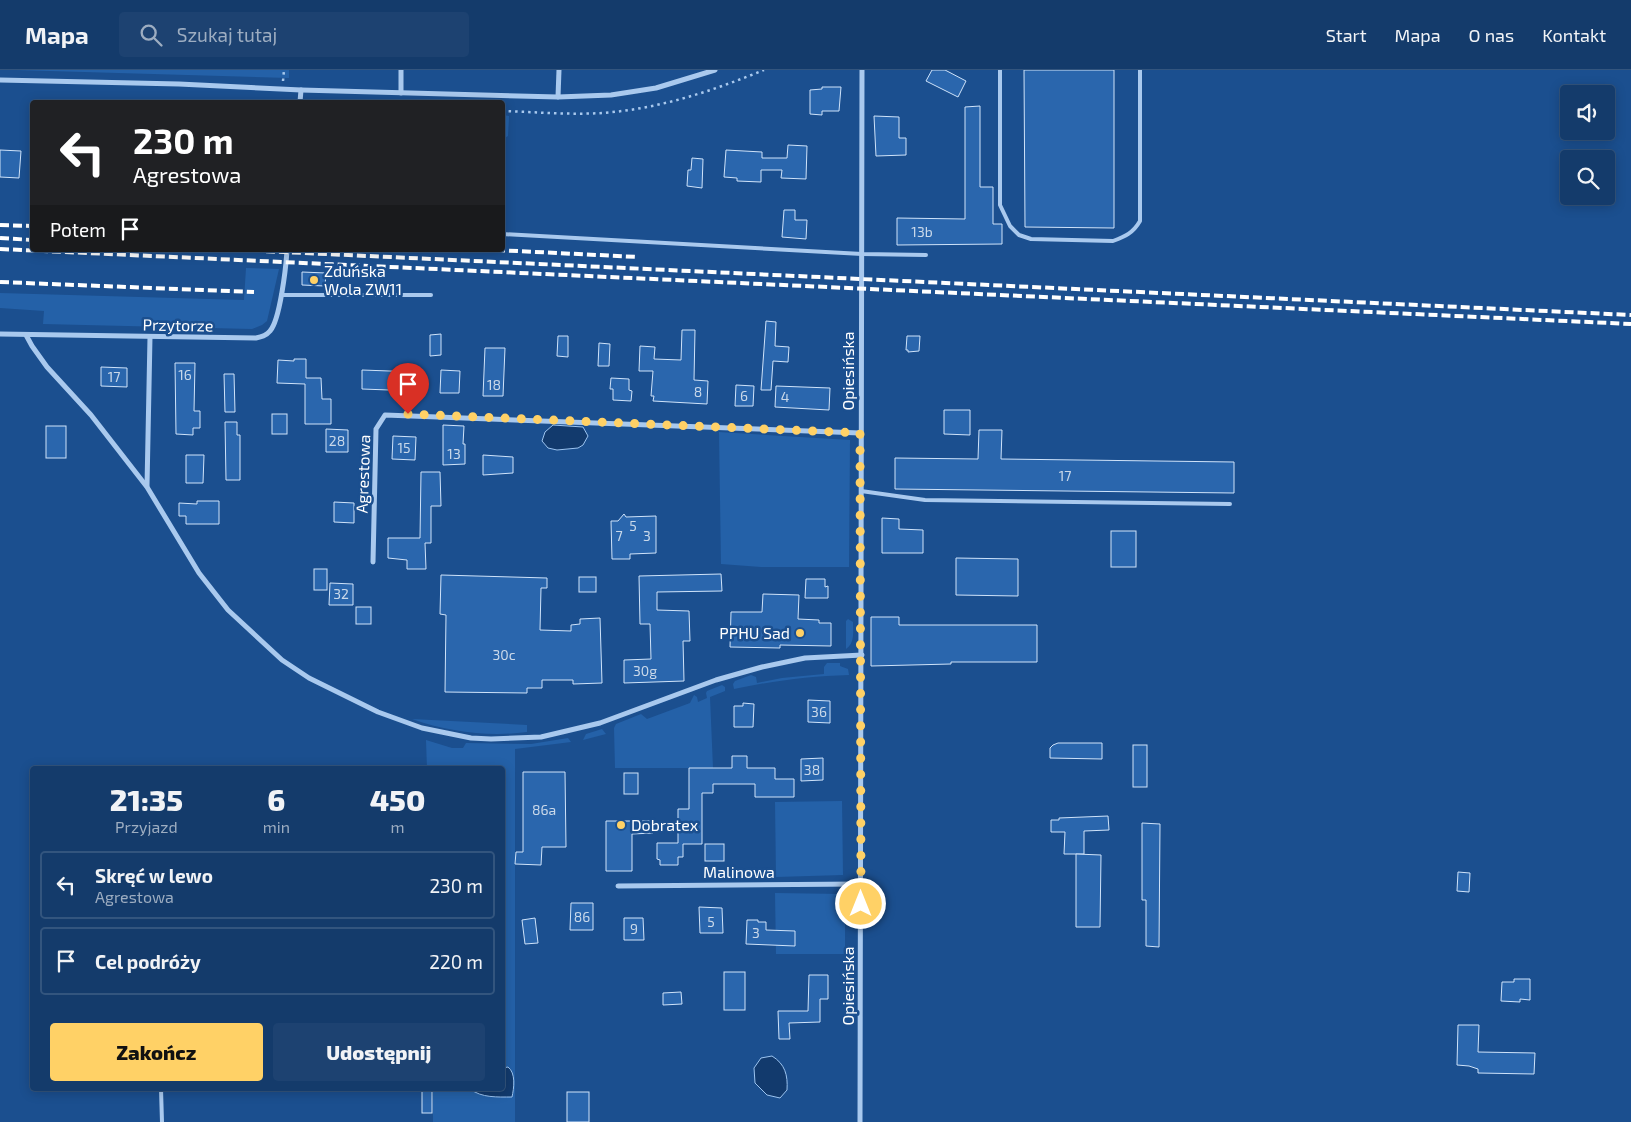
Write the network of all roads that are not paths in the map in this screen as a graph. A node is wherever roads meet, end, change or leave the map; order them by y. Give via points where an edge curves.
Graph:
1 (401, 70) edge
2 (559, 70) edge
3 (715, 70) edge
4 (862, 70) edge
5 (1000, 70) edge
6 (1140, 70) edge
7 (702, 72) edge
8 (0, 80) edge
9 (301, 90) junction
10 (401, 93) junction
11 (558, 97) junction
12 (300, 100) edge
13 (505, 234) edge
14 (287, 252) edge
15 (862, 254) junction
16 (926, 255) dead end
17 (281, 295) junction
18 (431, 296) dead end
19 (0, 334) edge
20 (26, 335) junction
21 (150, 337) junction
22 (860, 433) junction
23 (147, 487) junction
24 (861, 491) junction
25 (1230, 504) dead end
26 (373, 562) dead end
27 (862, 655) junction
28 (861, 884) junction
29 (618, 886) dead end
30 (161, 1091) edge
31 (162, 1122) edge
32 (860, 1122) edge

1 - 10 street
2 - 11 street
3 - 7 street
4 - 15 street, Opiesińska
5 - 6 lane via 1000,205 1010,226 1031,238 1113,241 1134,231 1140,221
7 - 11 street via 656,88 611,96
8 - 9 street
9 - 10 street
9 - 12 street
10 - 11 street
13 - 15 lane
14 - 17 street, Przytorze
15 - 16 lane
15 - 22 street, Opiesińska
17 - 18 lane
17 - 21 street, Przytorze via 271,330 256,338
19 - 20 street, Przytorze
20 - 21 street, Przytorze
20 - 23 street via 47,367 91,415
21 - 23 street
22 - 24 street, Opiesińska
22 - 26 street, Agrestowa via 385,415 376,429
23 - 27 street via 205,580 228,610 282,660 309,678 378,712 422,728 471,738 541,737 600,723 716,680 762,667 805,658
24 - 25 lane via 925,500
24 - 27 street, Opiesińska
27 - 28 street, Opiesińska
28 - 29 street, Malinowa
28 - 32 street, Opiesińska
30 - 31 lane

